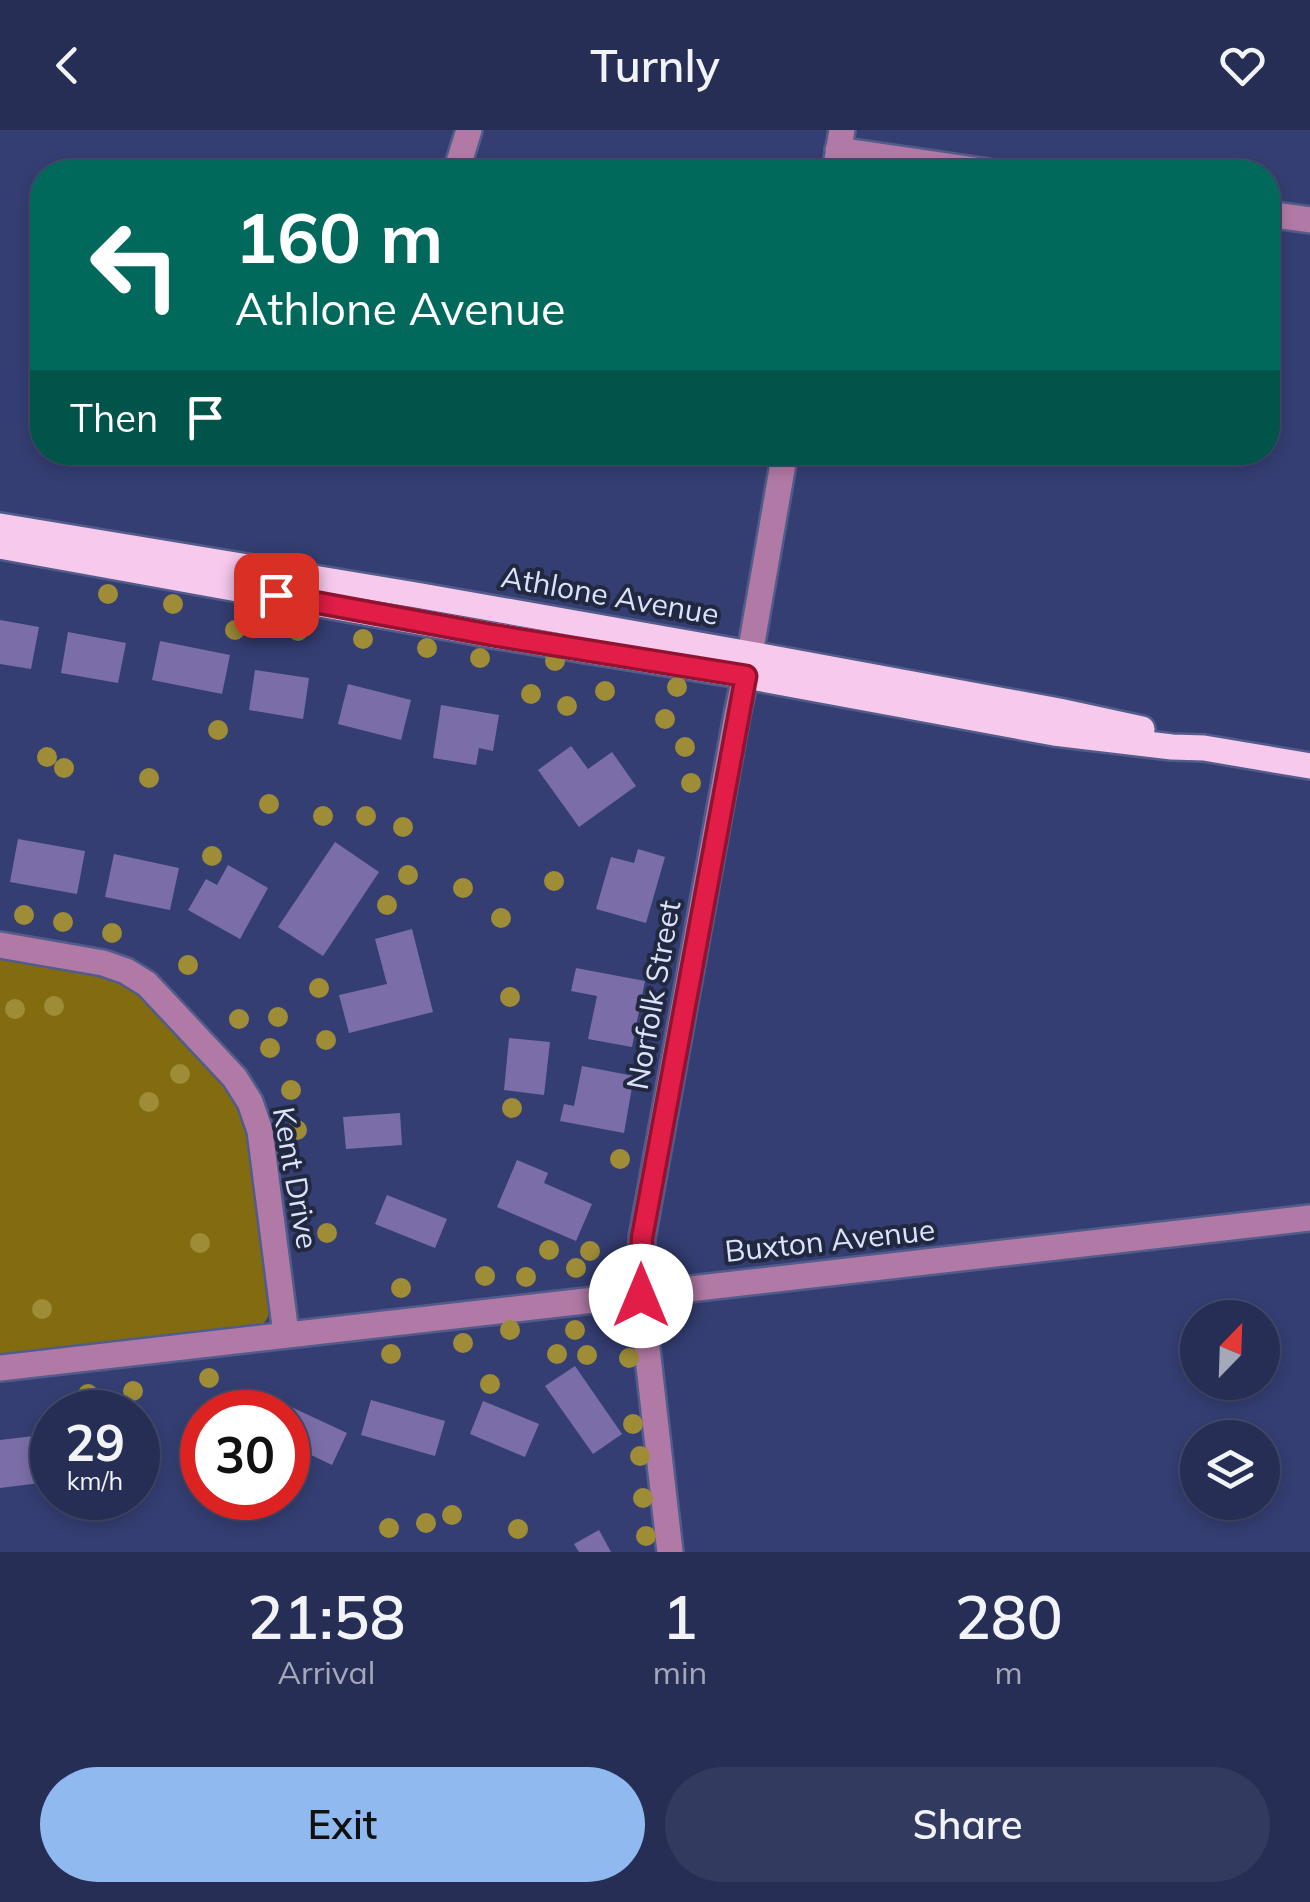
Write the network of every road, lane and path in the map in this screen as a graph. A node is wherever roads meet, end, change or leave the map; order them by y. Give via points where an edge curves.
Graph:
1 (469, 130) edge
2 (838, 151) edge
3 (460, 160) edge
4 (903, 160) edge
5 (1280, 216) edge
6 (1310, 220) edge
7 (783, 465) edge
8 (0, 526) edge
9 (0, 546) edge
10 (748, 665) junction
11 (1310, 766) edge
12 (0, 946) edge
13 (1310, 1218) edge
14 (641, 1296) junction
15 (286, 1334) junction
16 (0, 1368) edge
17 (670, 1552) edge

1 - 3 street
2 - 4 street
5 - 6 street
7 - 10 street, Norfolk Street
8 - 10 main road, Athlone Avenue via 400,592
9 - 10 main road, Athlone Avenue via 411,621
10 - 11 main road, Athlone Avenue via 1054,733
10 - 14 street, Norfolk Street via 642,1238
12 - 15 street, Kent Drive via 126,971 148,984 235,1078 260,1131
13 - 14 street, Buxton Avenue
14 - 15 street, Buxton Avenue
14 - 17 street, Norfolk Street
15 - 16 street, Buxton Avenue

